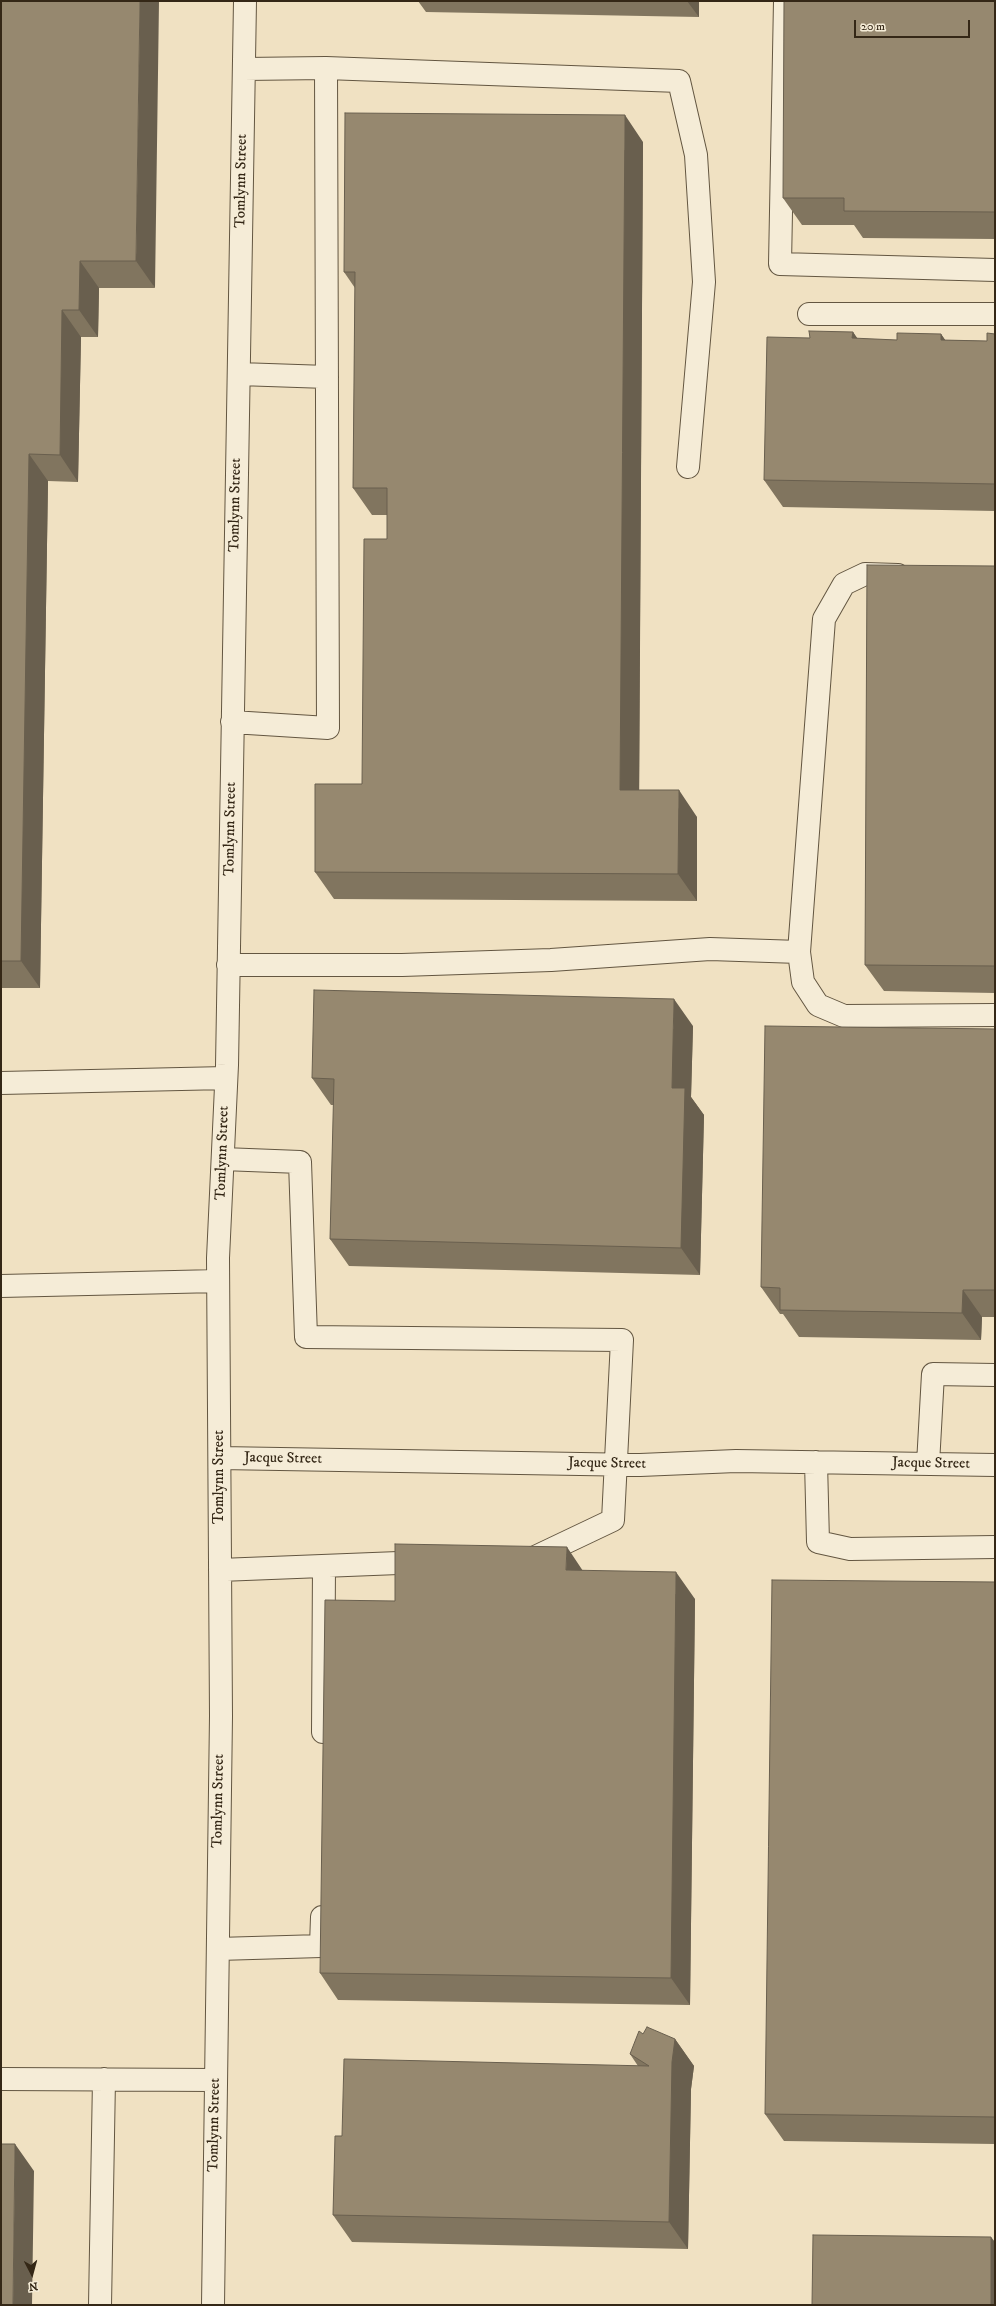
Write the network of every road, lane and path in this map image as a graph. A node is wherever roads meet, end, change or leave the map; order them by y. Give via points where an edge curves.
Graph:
1 (245, 1) edge
2 (785, 1) edge
3 (244, 68) junction
4 (326, 68) junction
5 (995, 270) edge
6 (809, 314) dead end
7 (995, 314) edge
8 (239, 374) junction
9 (327, 377) junction
10 (688, 467) dead end
11 (919, 575) edge
12 (232, 722) junction
13 (799, 952) junction
14 (228, 965) junction
15 (995, 1015) edge
16 (226, 1078) junction
17 (1, 1083) edge
18 (223, 1159) junction
19 (218, 1281) junction
20 (1, 1286) edge
21 (995, 1375) edge
22 (220, 1458) junction
23 (816, 1462) junction
24 (928, 1464) junction
25 (616, 1465) junction
26 (995, 1465) edge
27 (995, 1548) edge
28 (509, 1560) edge
29 (448, 1562) edge
30 (324, 1566) junction
31 (220, 1570) junction
32 (323, 1756) edge
33 (322, 1898) edge
34 (218, 1949) junction
35 (1, 2079) edge
36 (104, 2079) junction
37 (216, 2080) junction
38 (100, 2305) edge
39 (213, 2305) edge

1 - 3 street, Tomlynn Street
2 - 5 street via 780,264
3 - 4 street
3 - 8 street, Tomlynn Street
4 - 9 street
4 - 10 street via 679,81 696,155 704,282
6 - 7 street
8 - 9 street
8 - 12 street, Tomlynn Street
9 - 12 street via 328,728
11 - 13 street via 865,574 844,584 824,619
12 - 14 street, Tomlynn Street
13 - 14 street via 710,949 544,961 402,965
13 - 15 street via 803,982 818,1005 844,1016
14 - 16 street, Tomlynn Street
16 - 17 street
16 - 18 street, Tomlynn Street
18 - 19 street, Tomlynn Street
18 - 25 street via 300,1162 306,1337 622,1340
19 - 20 street
19 - 22 street, Tomlynn Street
21 - 24 street via 932,1374
22 - 25 street, Jacque Street
22 - 31 street, Tomlynn Street
23 - 24 street, Jacque Street
23 - 25 street, Jacque Street via 736,1461
23 - 27 street via 818,1542 850,1549
24 - 26 street, Jacque Street
25 - 28 street via 613,1520 532,1559
29 - 30 street
30 - 31 street
30 - 32 street
31 - 34 street, Tomlynn Street
33 - 34 street via 321,1946
34 - 37 street, Tomlynn Street
35 - 36 street
36 - 37 street
36 - 38 street
37 - 39 street, Tomlynn Street

